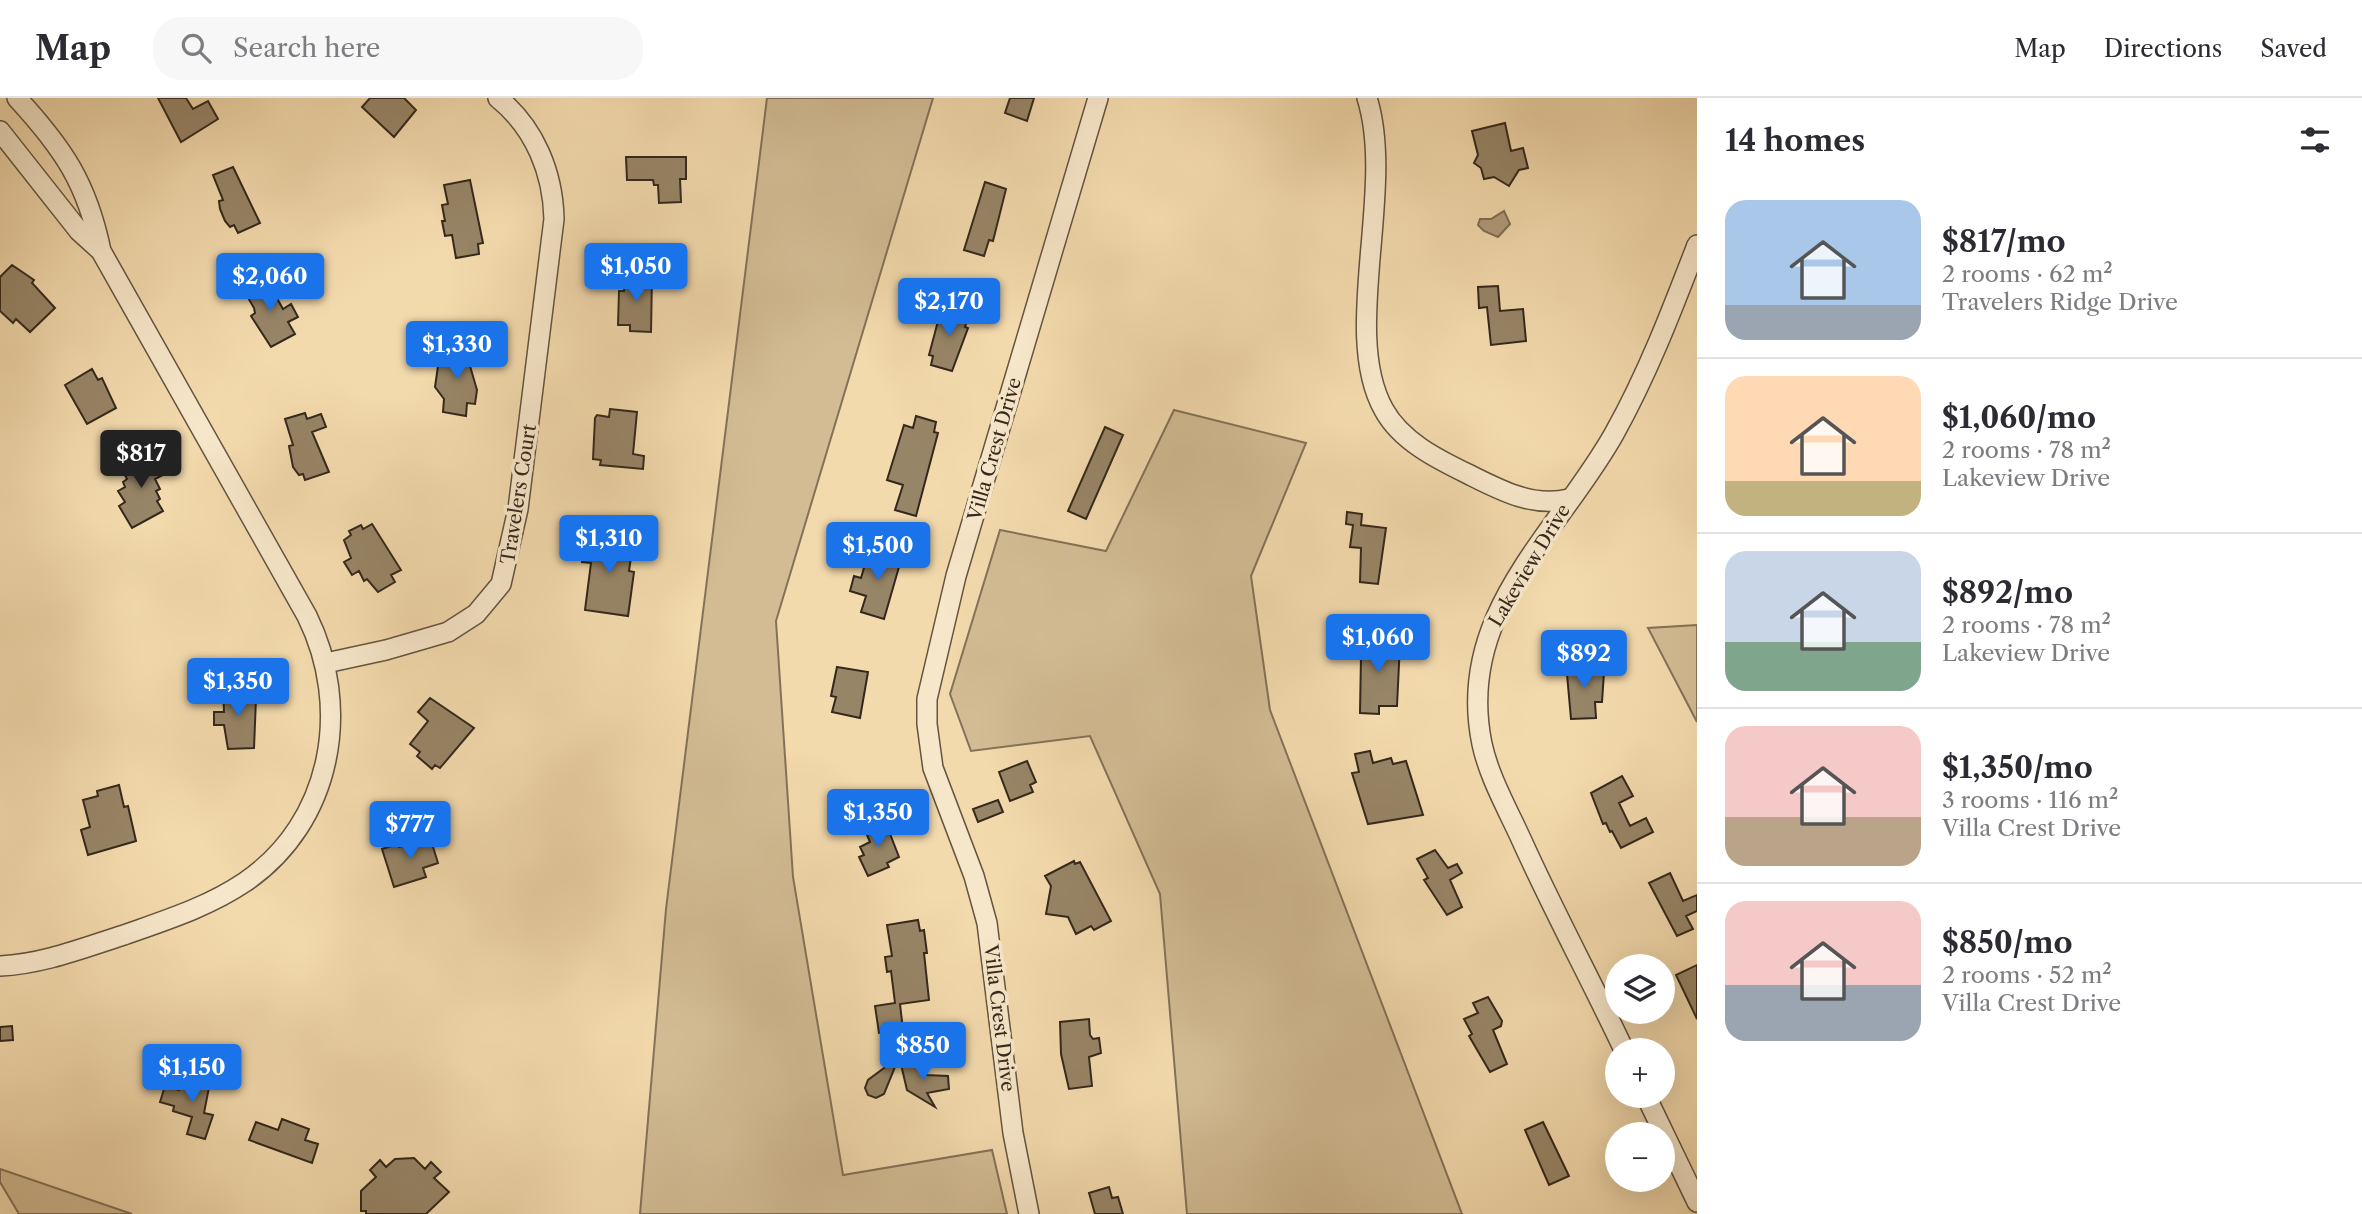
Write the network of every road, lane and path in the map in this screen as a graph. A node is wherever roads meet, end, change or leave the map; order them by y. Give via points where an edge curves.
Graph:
1 (17, 98) edge
2 (498, 98) edge
3 (1098, 98) edge
4 (1367, 98) edge
5 (0, 131) edge
6 (1697, 245) edge
7 (100, 251) junction
8 (1569, 499) junction
9 (327, 663) junction
10 (0, 966) edge
11 (1619, 1038) edge
12 (1653, 1108) edge
13 (1697, 1202) edge
14 (1029, 1214) edge

1 - 7 street via 75,169 93,215
2 - 9 street, Travelers Court via 536,144 549,179 554,219 522,485 506,570 484,607 448,632
3 - 14 street, Villa Crest Drive via 956,576 927,699 933,768 987,923 1013,1133
4 - 8 street via 1374,130 1376,184 1369,348 1373,382 1384,411 1414,443 1471,476 1539,502
5 - 7 street
6 - 8 street, Lakeview Drive via 1650,367 1604,451
7 - 9 street via 273,554
8 - 11 street, Lakeview Drive via 1493,619 1481,660 1479,721 1487,761 1509,813
9 - 10 street via 331,731 321,779 299,826 264,867 185,914 60,956
12 - 13 street

